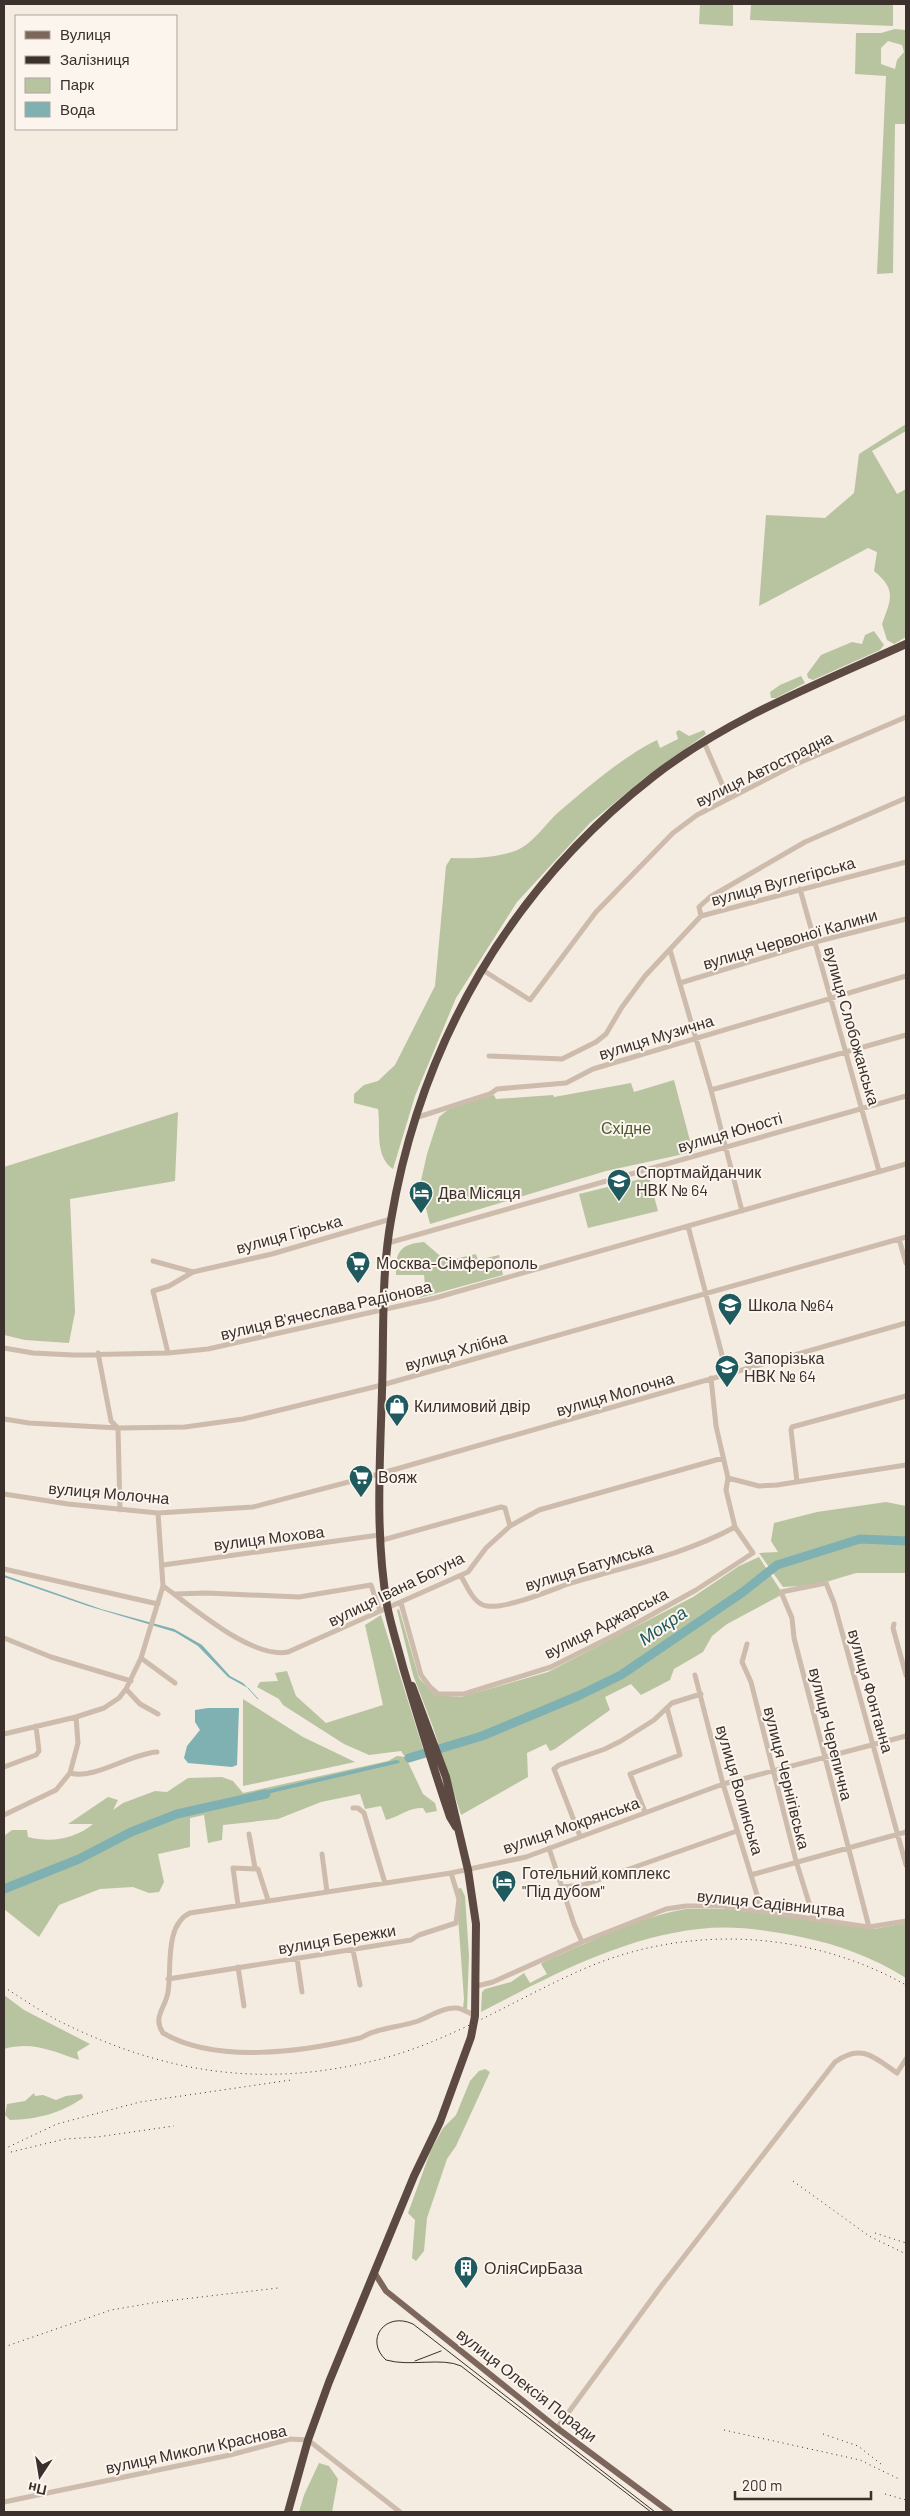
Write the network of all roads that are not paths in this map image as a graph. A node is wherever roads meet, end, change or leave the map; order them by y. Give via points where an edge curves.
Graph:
1 (906, 644) edge
2 (906, 717) edge
3 (704, 742) junction
4 (728, 798) junction
5 (906, 798) edge
6 (906, 862) edge
7 (800, 889) junction
8 (701, 916) junction
9 (906, 919) edge
10 (815, 942) junction
11 (670, 950) junction
12 (481, 968) junction
13 (906, 976) edge
14 (680, 983) junction
15 (831, 998) junction
16 (906, 1035) edge
17 (696, 1037) junction
18 (847, 1053) junction
19 (489, 1056) dead end
20 (711, 1090) junction
21 (906, 1096) edge
22 (862, 1108) junction
23 (415, 1118) junction
24 (725, 1146) junction
25 (906, 1164) edge
26 (879, 1171) junction
27 (742, 1210) junction
28 (391, 1219) junction
29 (688, 1226) junction
30 (906, 1237) edge
31 (899, 1239) junction
32 (388, 1243) junction
33 (153, 1261) dead end
34 (906, 1263) edge
35 (193, 1272) junction
36 (706, 1295) junction
37 (383, 1309) junction
38 (906, 1323) edge
39 (4, 1348) edge
40 (98, 1353) junction
41 (168, 1353) junction
42 (727, 1374) junction
43 (711, 1378) junction
44 (382, 1385) junction
45 (906, 1396) edge
46 (4, 1419) edge
47 (118, 1428) junction
48 (723, 1458) junction
49 (906, 1465) edge
50 (379, 1474) junction
51 (728, 1478) junction
52 (797, 1482) junction
53 (4, 1494) edge
54 (120, 1510) junction
55 (158, 1513) junction
56 (510, 1526) junction
57 (735, 1527) junction
58 (379, 1538) junction
59 (162, 1565) junction
60 (4, 1569) edge
61 (461, 1576) junction
62 (826, 1583) joint
63 (164, 1586) junction
64 (175, 1594) junction
65 (401, 1603) junction
66 (158, 1604) junction
67 (388, 1607) junction
68 (380, 1611) junction
69 (894, 1624) dead end
70 (4, 1638) edge
71 (747, 1644) dead end
72 (141, 1658) junction
73 (695, 1675) dead end
74 (906, 1675) edge
75 (131, 1682) junction
76 (176, 1683) dead end
77 (126, 1689) junction
78 (701, 1694) junction
79 (667, 1708) junction
80 (158, 1714) dead end
81 (76, 1717) junction
82 (36, 1726) junction
83 (424, 1729) junction
84 (4, 1734) edge
85 (906, 1736) edge
86 (873, 1745) junction
87 (156, 1752) dead end
88 (823, 1759) junction
89 (4, 1767) edge
90 (772, 1772) junction
91 (70, 1773) junction
92 (723, 1784) junction
93 (353, 1808) dead end
94 (645, 1812) junction
95 (4, 1815) edge
96 (456, 1827) junction
97 (737, 1831) junction
98 (906, 1832) edge
99 (249, 1834) dead end
100 (898, 1834) junction
101 (580, 1836) junction
102 (549, 1848) junction
103 (848, 1848) junction
104 (322, 1854) dead end
105 (796, 1861) junction
106 (906, 1865) edge
107 (256, 1868) junction
108 (468, 1870) junction
109 (450, 1873) junction
110 (751, 1875) junction
111 (385, 1883) junction
112 (562, 1887) junction
113 (327, 1892) junction
114 (268, 1900) junction
115 (238, 1905) junction
116 (762, 1911) junction
117 (814, 1919) junction
118 (906, 1921) edge
119 (869, 1927) junction
120 (582, 1942) junction
121 (353, 1950) junction
122 (297, 1958) junction
123 (238, 1967) junction
124 (168, 1979) junction
125 (360, 1985) dead end
126 (477, 1986) junction
127 (302, 1992) dead end
128 (244, 2006) dead end
129 (475, 2016) junction
130 (906, 2059) edge
131 (374, 2272) junction
132 (557, 2428) junction
133 (308, 2440) junction
134 (4, 2502) edge
135 (288, 2512) edge
136 (400, 2512) edge
137 (670, 2512) edge

1 - 3 highway via 737,722
2 - 4 street, вулиця Автострадна via 794,765
3 - 4 street
3 - 12 highway via 653,777 564,859 529,900
4 - 12 street, вулиця Автострадна via 696,815 653,852 596,912 530,1000
5 - 8 street via 805,842 710,897 698,907
6 - 7 street, вулиця Вуглегірська
7 - 8 street, вулиця Вуглегірська
7 - 10 street, вулиця Слобожанська
8 - 11 street, вулиця Вуглегірська
9 - 10 street, вулиця Червоної Калини
10 - 14 street, вулиця Червоної Калини
10 - 15 street, вулиця Слобожанська
11 - 14 street
11 - 19 street, вулиця Вуглегірська via 645,976 606,1034 596,1042 562,1059
12 - 23 highway via 432,1067
13 - 15 street, вулиця Музична
14 - 17 street
15 - 17 street, вулиця Музична
15 - 18 street, вулиця Слобожанська
16 - 18 street
17 - 20 street
17 - 23 street, вулиця Музична via 593,1068 566,1083 497,1089
18 - 20 street
18 - 22 street, вулиця Слобожанська
20 - 24 street
21 - 22 street, вулиця Юності
22 - 24 street, вулиця Юності
22 - 26 street, вулиця Слобожанська
23 - 28 highway
24 - 27 street
24 - 32 street, вулиця Юності
25 - 26 street, вулиця В'ячеслава Радіонова
26 - 27 street, вулиця В'ячеслава Радіонова
27 - 29 street, вулиця В'ячеслава Радіонова
28 - 32 highway
28 - 35 street, вулиця Гірська via 272,1254
29 - 36 street
29 - 37 street, вулиця В'ячеслава Радіонова via 435,1298
30 - 31 street, вулиця Хлібна
31 - 34 street
31 - 36 street, вулиця Хлібна
32 - 37 highway
33 - 35 street, вулиця Гірська
35 - 41 street, вулиця Гірська via 153,1291
36 - 42 street
36 - 44 street, вулиця Хлібна
37 - 41 street, вулиця В'ячеслава Радіонова via 208,1349
37 - 44 highway
38 - 42 street, вулиця Молочна
39 - 40 street, вулиця В'ячеслава Радіонова via 33,1353
40 - 41 street, вулиця В'ячеслава Радіонова
40 - 47 street via 110,1421
42 - 43 street, вулиця Молочна
43 - 48 street
43 - 50 street, вулиця Молочна
44 - 47 street, вулиця Хлібна via 243,1419 186,1427
44 - 50 highway
45 - 52 street via 792,1427
46 - 47 street, вулиця Хлібна
47 - 54 street
48 - 51 street
48 - 56 street, вулиця Івана Богуна via 547,1507
49 - 52 street
50 - 55 street, вулиця Молочна via 253,1507
50 - 58 highway
51 - 52 street via 759,1486
51 - 57 street via 726,1490
53 - 54 street, вулиця Молочна
54 - 55 street, вулиця Молочна
55 - 59 street
56 - 58 street, вулиця Мохова via 501,1507
56 - 61 street, вулиця Івана Богуна
57 - 61 street, вулиця Батумська via 661,1556 489,1607 475,1599
57 - 65 street, вулиця Аджарська via 753,1553 696,1590 551,1667 464,1694 438,1694 421,1676
58 - 59 street, вулиця Мохова
58 - 67 highway
59 - 63 street
60 - 66 street
61 - 65 street, вулиця Івана Богуна
62 - 86 street, вулиця Фонтанна
62 - 88 street, вулиця Черепична via 781,1592 792,1618
63 - 64 street, вулиця Івана Богуна
63 - 66 street
64 - 68 street via 299,1597 370,1585
64 - 68 street, вулиця Івана Богуна via 242,1641 278,1654 298,1649
65 - 67 street, вулиця Івана Богуна
66 - 72 street
67 - 68 street, вулиця Івана Богуна
67 - 83 highway via 404,1671
69 - 74 street
70 - 75 street via 50,1657
71 - 90 street, вулиця Чернігівська via 742,1662 751,1682
72 - 75 street
72 - 76 street
73 - 78 street, вулиця Волинська
75 - 77 street
77 - 80 street via 140,1704
77 - 81 street via 104,1708
78 - 79 street via 672,1703
78 - 92 street, вулиця Волинська
79 - 94 street via 680,1754 630,1774
79 - 101 street via 621,1741 554,1769
81 - 82 street
81 - 91 street via 78,1743
82 - 84 street
82 - 89 street via 39,1751 36,1755
83 - 96 highway via 437,1780
83 - 96 highway via 446,1777
85 - 86 street, вулиця Мокрянська
86 - 88 street, вулиця Мокрянська
86 - 100 street, вулиця Фонтанна
87 - 91 street via 138,1754 90,1773
88 - 90 street, вулиця Мокрянська
88 - 103 street, вулиця Черепична
90 - 92 street, вулиця Мокрянська
90 - 105 street, вулиця Чернігівська
91 - 95 street via 56,1790
92 - 94 street, вулиця Мокрянська
92 - 97 street, вулиця Волинська
93 - 111 street via 364,1813
94 - 101 street, вулиця Мокрянська
96 - 108 highway
97 - 110 street, вулиця Волинська
97 - 112 street via 598,1880
98 - 100 street
99 - 107 street
100 - 103 street
100 - 106 street, вулиця Фонтанна
101 - 102 street, вулиця Мокрянська
102 - 108 street, вулиця Мокрянська
102 - 112 street
103 - 105 street
103 - 119 street, вулиця Черепична
104 - 113 street
105 - 110 street
105 - 117 street, вулиця Чернігівська
107 - 114 street
107 - 115 street via 232,1870
108 - 109 street, вулиця Мокрянська
108 - 126 highway via 476,1924
109 - 111 street, вулиця Мокрянська
109 - 121 street, вулиця Бережки via 459,1899 456,1924 411,1940
110 - 116 street, вулиця Волинська
111 - 113 street, вулиця Мокрянська
112 - 120 street
113 - 114 street, вулиця Мокрянська
114 - 115 street, вулиця Мокрянська
115 - 124 street, вулиця Мокрянська via 185,1915 174,1935
116 - 117 street, вулиця Садівництва
116 - 120 street, вулиця Садівництва via 704,1905 666,1909
117 - 119 street, вулиця Садівництва
118 - 119 street, вулиця Садівництва
120 - 126 street, вулиця Садівництва
121 - 122 street, вулиця Бережки
121 - 125 street
122 - 123 street, вулиця Бережки
122 - 127 street
123 - 124 street, вулиця Бережки
123 - 128 street
124 - 129 street via 168,1995 160,2012 161,2031 196,2046 226,2051 314,2048 416,2021 443,2010 458,2008
126 - 129 highway
129 - 131 highway via 471,2037 440,2122
130 - 132 street via 897,2072 868,2054 857,2052 835,2062
131 - 132 main road, вулиця Олексія Поради via 386,2291
131 - 133 highway
132 - 137 main road, вулиця Олексія Поради
133 - 134 street, вулиця Миколи Краснова via 290,2439 230,2455
133 - 135 highway
133 - 136 street, вулиця Миколи Краснова

